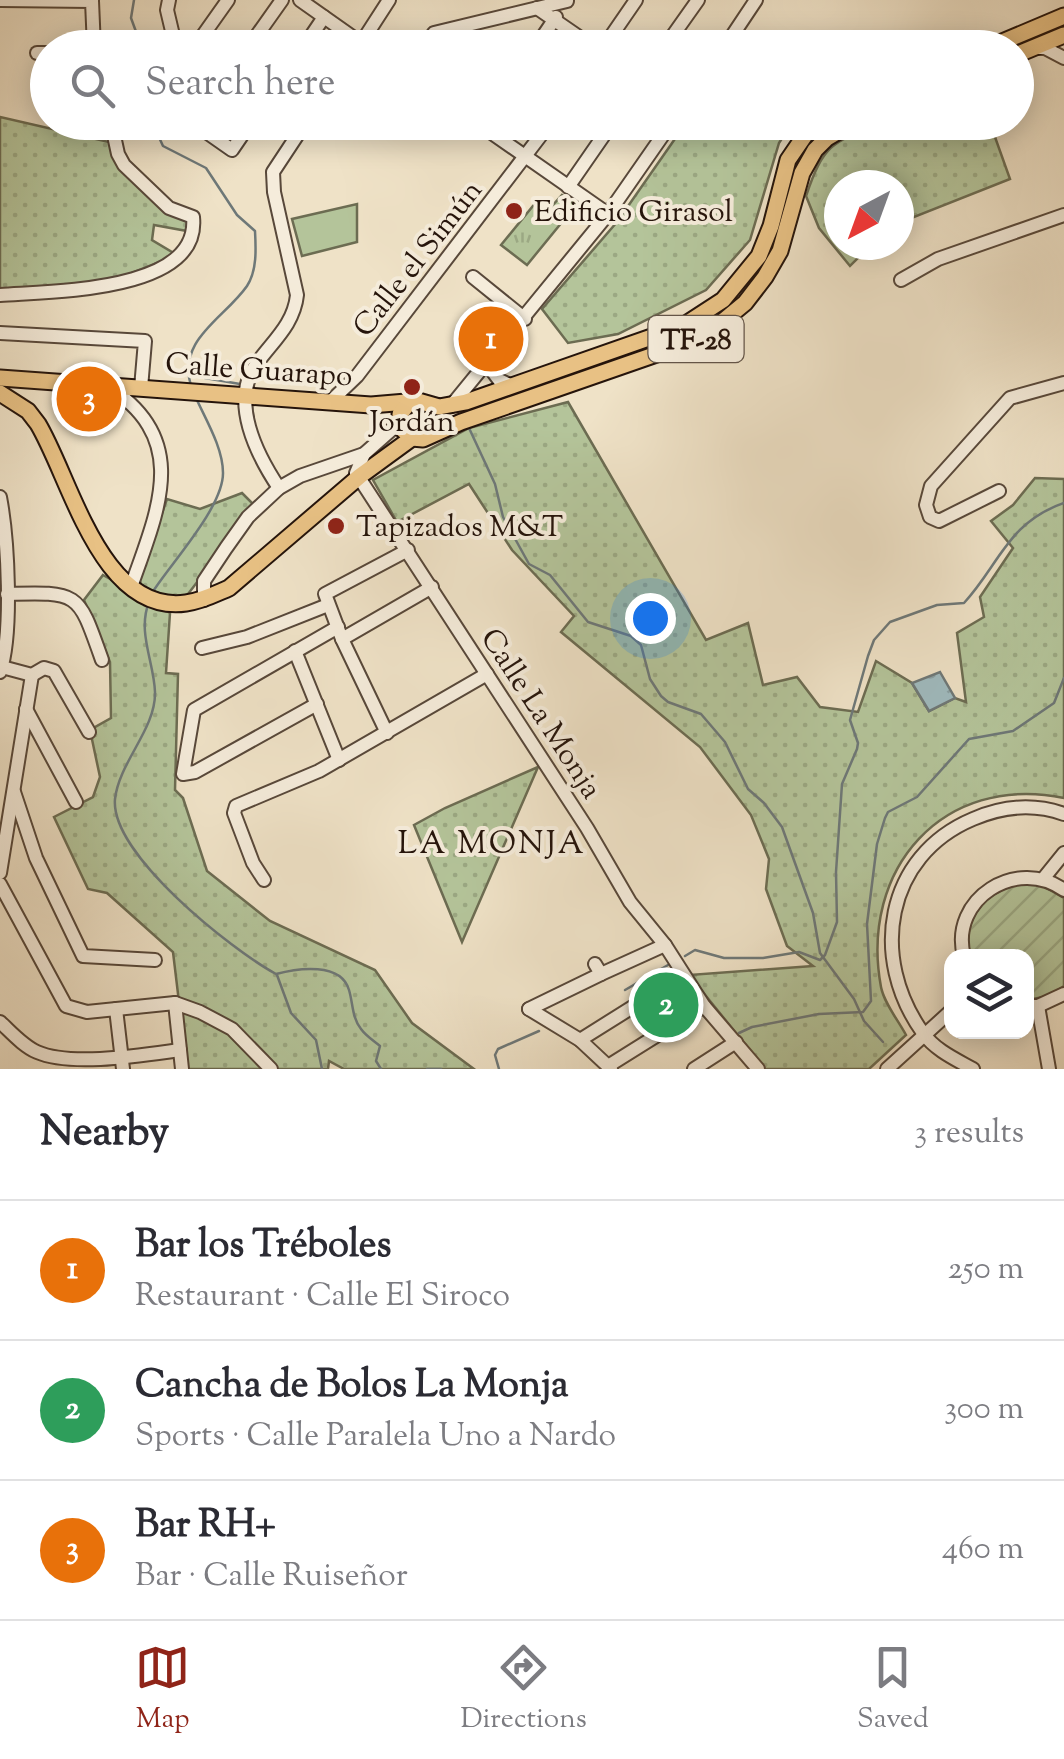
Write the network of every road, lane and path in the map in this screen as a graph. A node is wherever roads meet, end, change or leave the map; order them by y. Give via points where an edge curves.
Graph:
1 (0, 0) edge
2 (170, 0) edge
3 (228, 0) edge
4 (282, 0) edge
5 (300, 0) edge
6 (390, 0) edge
7 (568, 0) edge
8 (636, 0) edge
9 (698, 0) edge
10 (756, 0) edge
11 (92, 1) edge
12 (537, 8) junction
13 (324, 16) junction
14 (1064, 16) edge
15 (554, 20) junction
16 (93, 30) edge
17 (172, 30) edge
18 (207, 30) edge
19 (261, 30) edge
20 (315, 30) edge
21 (342, 30) edge
22 (372, 30) edge
23 (446, 30) edge
24 (547, 30) edge
25 (569, 30) edge
26 (615, 30) edge
27 (677, 30) edge
28 (736, 30) edge
29 (1031, 30) edge
30 (1064, 35) edge
31 (1034, 47) edge
32 (1034, 50) edge
33 (1064, 58) edge
34 (116, 140) edge
35 (220, 140) edge
36 (239, 140) edge
37 (294, 140) edge
38 (502, 140) edge
39 (538, 140) edge
40 (600, 140) edge
41 (659, 140) edge
42 (802, 140) edge
43 (825, 140) edge
44 (526, 158) junction
45 (568, 187) junction
46 (608, 214) junction
47 (1064, 215) edge
48 (473, 278) dead end
49 (901, 280) dead end
50 (0, 295) edge
51 (525, 319) junction
52 (0, 333) edge
53 (498, 352) junction
54 (357, 376) junction
55 (0, 378) edge
56 (1064, 383) edge
57 (106, 386) junction
58 (512, 386) junction
59 (141, 388) junction
60 (0, 393) edge
61 (246, 396) junction
62 (331, 401) junction
63 (408, 404) junction
64 (371, 405) junction
65 (432, 406) junction
66 (451, 406) junction
67 (400, 424) junction
68 (433, 433) junction
69 (412, 438) junction
70 (364, 454) junction
71 (360, 476) junction
72 (278, 488) junction
73 (998, 491) dead end
74 (1, 504) edge
75 (408, 550) junction
76 (2, 566) edge
77 (432, 587) junction
78 (134, 589) junction
79 (7, 594) junction
80 (204, 600) junction
81 (327, 600) junction
82 (340, 633) junction
83 (202, 648) dead end
84 (295, 651) junction
85 (102, 660) dead end
86 (1, 669) edge
87 (486, 674) junction
88 (32, 675) junction
89 (317, 704) junction
90 (26, 709) junction
91 (392, 730) junction
92 (88, 732) dead end
93 (340, 760) junction
94 (14, 792) junction
95 (76, 802) dead end
96 (1064, 814) edge
97 (1064, 853) edge
98 (0, 873) edge
99 (1043, 879) junction
100 (264, 880) dead end
101 (0, 884) edge
102 (1064, 890) edge
103 (665, 945) junction
104 (964, 949) edge
105 (154, 960) dead end
106 (682, 976) junction
107 (1064, 994) edge
108 (175, 1003) junction
109 (1034, 1005) edge
110 (704, 1006) junction
111 (116, 1009) junction
112 (1034, 1014) edge
113 (944, 1017) edge
114 (0, 1022) edge
115 (924, 1036) junction
116 (580, 1040) junction
117 (736, 1042) junction
118 (180, 1050) junction
119 (123, 1063) edge
120 (610, 1068) edge
121 (889, 1068) edge
122 (182, 1069) edge
123 (271, 1069) edge
124 (694, 1069) edge
125 (758, 1069) edge
126 (973, 1069) edge
127 (1048, 1069) edge

1 - 11 street
2 - 17 street
3 - 18 street
4 - 19 street
5 - 13 street
6 - 22 street
7 - 12 street
7 - 15 street
8 - 26 street
9 - 27 street
10 - 28 street
11 - 16 street
12 - 15 street
12 - 23 street
13 - 20 street
13 - 21 street
14 - 29 main road
15 - 24 street
15 - 25 street
30 - 31 main road
32 - 33 street
34 - 50 street via 124,166 169,208 193,217 185,250 172,264 112,286
35 - 36 street via 232,150
37 - 61 street via 273,172 295,312 253,368
38 - 44 street
39 - 44 street, Calle el Simún
40 - 45 street
41 - 46 street
42 - 58 main road, TF-28 via 788,160 759,256 723,300 682,326
43 - 68 main road, TF-28 via 802,173 780,251 755,290 722,322 672,349
44 - 45 street
44 - 54 street, Calle el Simún
45 - 46 street
46 - 51 street
47 - 49 street via 938,259
48 - 51 street
51 - 53 street
52 - 59 street via 144,342
53 - 58 street via 493,372
53 - 66 street
54 - 62 street, Calle el Simún
54 - 64 street, Calle el Simún via 357,389
55 - 57 main road, TF-28
56 - 73 street via 1010,398 930,486 926,505 938,521
57 - 59 main road, Calle Guarapo / TF-28
57 - 78 street via 150,426 160,454 160,506
58 - 66 main road, TF-28
59 - 61 main road, Calle Guarapo / TF-28
60 - 78 main road, TF-28 via 38,424 96,547
61 - 62 main road, Calle Guarapo / TF-28
61 - 72 street via 251,441
62 - 64 main road, Calle Guarapo / TF-28
63 - 64 main road, Calle Guarapo / TF-28
63 - 65 main road, TF-28
63 - 67 main road
65 - 66 main road, TF-28
65 - 68 main road
67 - 69 main road
67 - 70 street
68 - 69 main road, TF-28
69 - 71 main road, TF-28
70 - 71 street via 356,468
70 - 72 street
71 - 75 street, Calle La Monja
71 - 80 main road, TF-28 via 262,563
72 - 80 street via 204,581
74 - 76 street
75 - 77 street, Calle La Monja
75 - 81 street
76 - 79 street
77 - 82 street
77 - 87 street, Calle La Monja
78 - 80 main road, TF-28 via 173,604
79 - 85 street via 50,593 77,602
79 - 86 street via 8,646
81 - 82 street
81 - 83 street via 247,637
82 - 84 street
82 - 91 street
84 - 89 street
84 - 89 street via 194,710 184,774
86 - 88 street
87 - 91 street
87 - 103 street, Calle La Monja
88 - 90 street
88 - 92 street via 44,668 58,675
89 - 93 street
90 - 94 street
90 - 95 street
91 - 93 street
93 - 100 street via 236,806
94 - 98 street
94 - 105 street via 36,858 83,956
96 - 115 street via 993,810 953,827 924,850 902,885 891,932 904,1002
97 - 99 street
99 - 102 street
99 - 104 street via 1004,881 980,896 963,928
101 - 111 street via 66,1006
103 - 106 street, Calle La Monja
103 - 116 street via 598,969 529,1009
106 - 110 street, Calle La Monja
106 - 116 street
107 - 109 street
108 - 111 street
108 - 118 street
108 - 123 street via 232,1030
110 - 117 street, Calle La Monja
110 - 120 street
111 - 119 street
112 - 127 street
113 - 115 street
114 - 119 street via 40,1054
115 - 121 street
115 - 126 street
116 - 120 street
117 - 124 street
117 - 125 street, Calle La Monja
118 - 119 street
118 - 122 street

